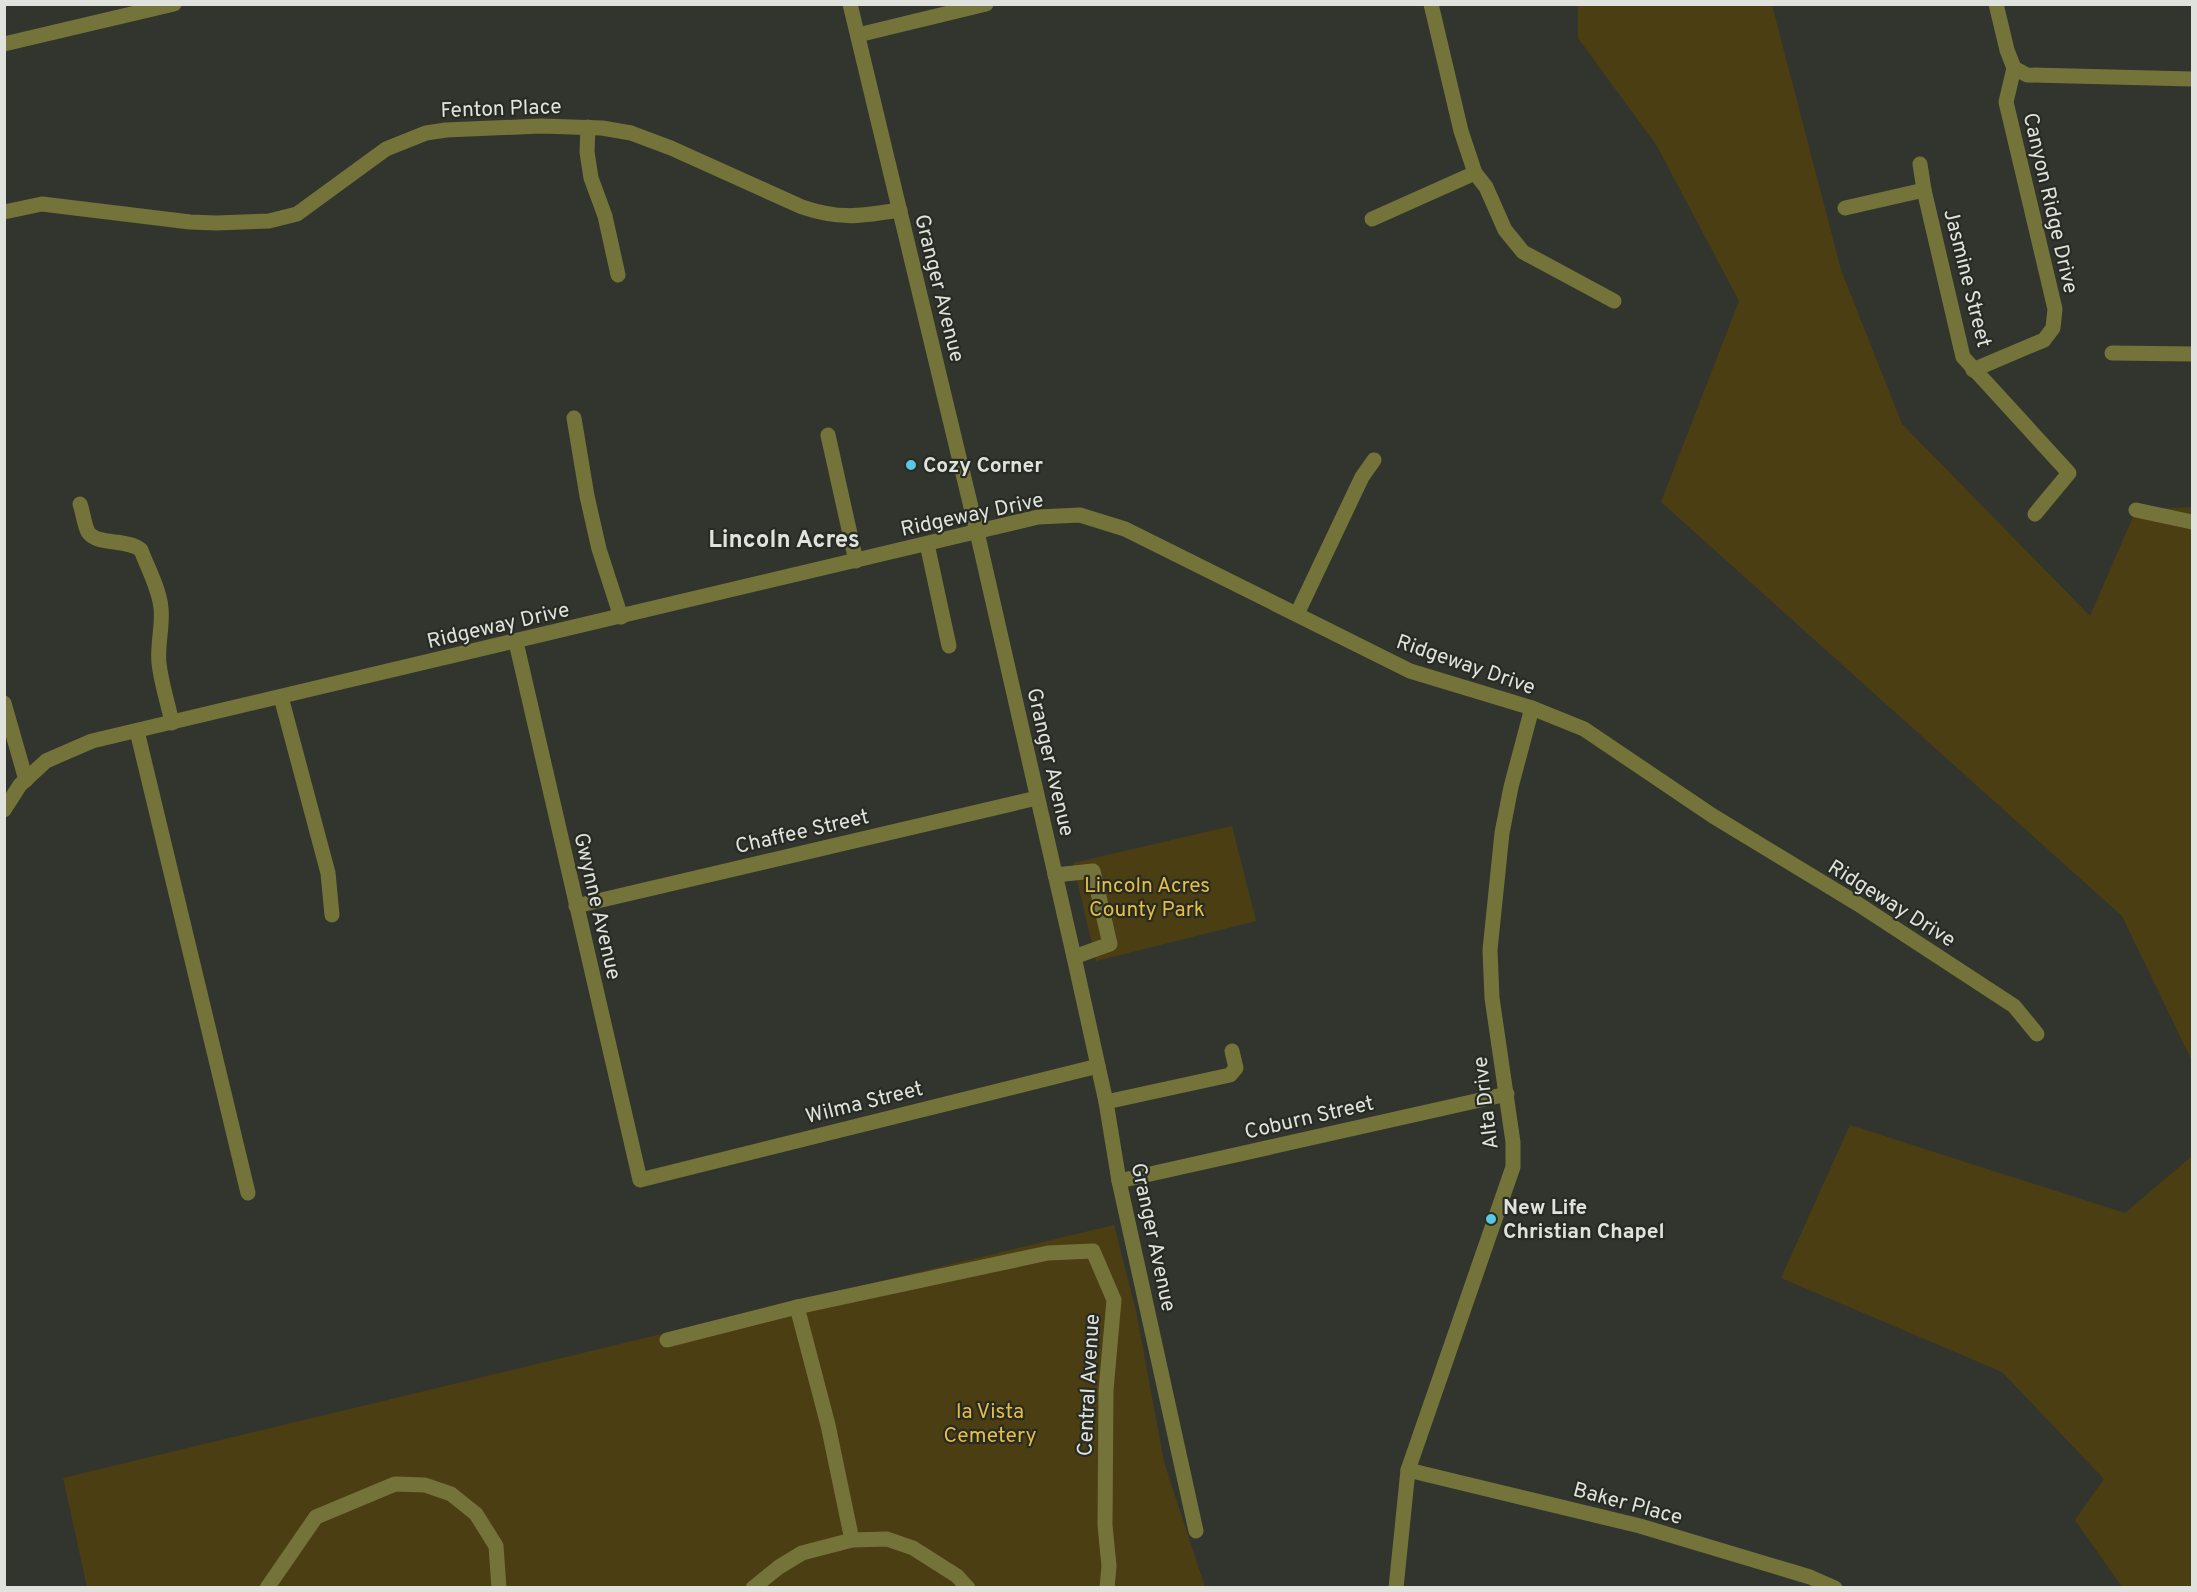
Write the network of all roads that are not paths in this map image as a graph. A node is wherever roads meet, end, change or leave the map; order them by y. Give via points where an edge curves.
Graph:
1 (174, 4) edge
2 (850, 4) edge
3 (986, 4) edge
4 (1431, 4) edge
5 (1996, 4) edge
6 (858, 35) junction
7 (4, 44) edge
8 (2014, 68) junction
9 (2193, 79) edge
10 (588, 127) junction
11 (1920, 164) dead end
12 (1475, 173) junction
13 (1924, 190) junction
14 (1845, 208) dead end
15 (900, 210) junction
16 (4, 212) edge
17 (1372, 219) dead end
18 (618, 275) dead end
19 (1614, 301) dead end
20 (2112, 353) dead end
21 (2193, 354) edge
22 (1974, 370) junction
23 (574, 418) dead end
24 (828, 435) dead end
25 (1374, 460) dead end
26 (80, 504) dead end
27 (2136, 510) dead end
28 (2035, 514) dead end
29 (2193, 522) edge
30 (977, 532) junction
31 (927, 544) junction
32 (856, 561) junction
33 (1297, 614) junction
34 (621, 617) junction
35 (516, 642) junction
36 (949, 646) dead end
37 (281, 697) junction
38 (4, 703) edge
39 (1532, 708) junction
40 (172, 723) junction
41 (137, 731) junction
42 (26, 780) junction
43 (1037, 798) junction
44 (4, 810) edge
45 (1055, 875) junction
46 (576, 906) junction
47 (332, 915) dead end
48 (1074, 957) junction
49 (2037, 1034) dead end
50 (1232, 1050) dead end
51 (1098, 1066) junction
52 (1507, 1094) junction
53 (1106, 1102) junction
54 (640, 1180) joint
55 (1119, 1181) junction
56 (248, 1193) dead end
57 (796, 1307) junction
58 (668, 1340) dead end
59 (1408, 1470) junction
60 (1196, 1531) dead end
61 (852, 1540) junction
62 (267, 1587) edge
63 (499, 1587) edge
64 (753, 1587) edge
65 (968, 1587) edge
66 (1107, 1587) edge
67 (1396, 1587) edge
68 (1835, 1587) edge

1 - 7 street
2 - 6 street, Granger Avenue
3 - 6 street
4 - 12 street via 1455,109
5 - 8 street
6 - 15 street, Granger Avenue
8 - 9 street via 2027,75 2047,77
8 - 22 street, Canyon Ridge Drive via 2006,102 2055,309 2053,328 2044,340
10 - 15 street, Fenton Place via 655,142 823,214 839,217
10 - 16 street, Fenton Place via 426,133 386,149 297,214 269,221 190,222 42,204
10 - 18 street via 591,178 605,216
11 - 13 street, Jasmine Street
12 - 17 street
12 - 19 street via 1486,187 1504,230 1523,252
13 - 14 street
13 - 22 street, Jasmine Street via 1963,357
15 - 30 street, Granger Avenue
20 - 21 street
22 - 28 street, Jasmine Street via 2069,473
23 - 34 street via 599,549
24 - 32 street
25 - 33 street via 1362,477
26 - 40 street via 88,532 96,538 124,542 141,550 161,607 158,659
27 - 29 street
30 - 31 street, Ridgeway Drive
30 - 33 street, Ridgeway Drive via 1038,517 1080,515 1125,529
30 - 43 street, Granger Avenue
31 - 32 street, Ridgeway Drive
31 - 36 street
32 - 34 street, Ridgeway Drive
33 - 39 street, Ridgeway Drive via 1410,671
34 - 35 street, Ridgeway Drive
35 - 37 street, Ridgeway Drive
35 - 46 street, Gwynne Avenue
37 - 40 street, Ridgeway Drive
37 - 47 street via 328,873
38 - 42 street
39 - 49 street, Ridgeway Drive via 1584,729 1722,821 1858,904 2013,1006
39 - 52 street, Alta Drive via 1502,833 1491,950 1492,998
40 - 41 street, Ridgeway Drive
41 - 42 street, Ridgeway Drive via 92,741 46,761
41 - 56 street
42 - 44 street, Ridgeway Drive
43 - 45 street, Granger Avenue
43 - 46 street, Chaffee Street
45 - 48 street, Granger Avenue
45 - 48 street via 1093,871 1110,944
46 - 54 street, Gwynne Avenue
48 - 51 street, Granger Avenue
50 - 53 street via 1236,1068 1230,1075
51 - 53 street, Granger Avenue
51 - 54 street, Wilma Street
52 - 55 street, Coburn Street
52 - 59 street, Alta Drive via 1513,1167
53 - 55 street, Granger Avenue
55 - 60 street, Granger Avenue
57 - 58 street
57 - 61 street via 828,1425
57 - 66 street, Central Avenue via 1048,1253 1093,1251 1114,1300 1106,1390
59 - 67 street, Alta Drive
59 - 68 street, Baker Place via 1640,1526
61 - 64 street via 802,1553
61 - 65 street via 887,1539 913,1548
62 - 63 street via 316,1517 395,1484 425,1485 451,1494 476,1514 496,1546

